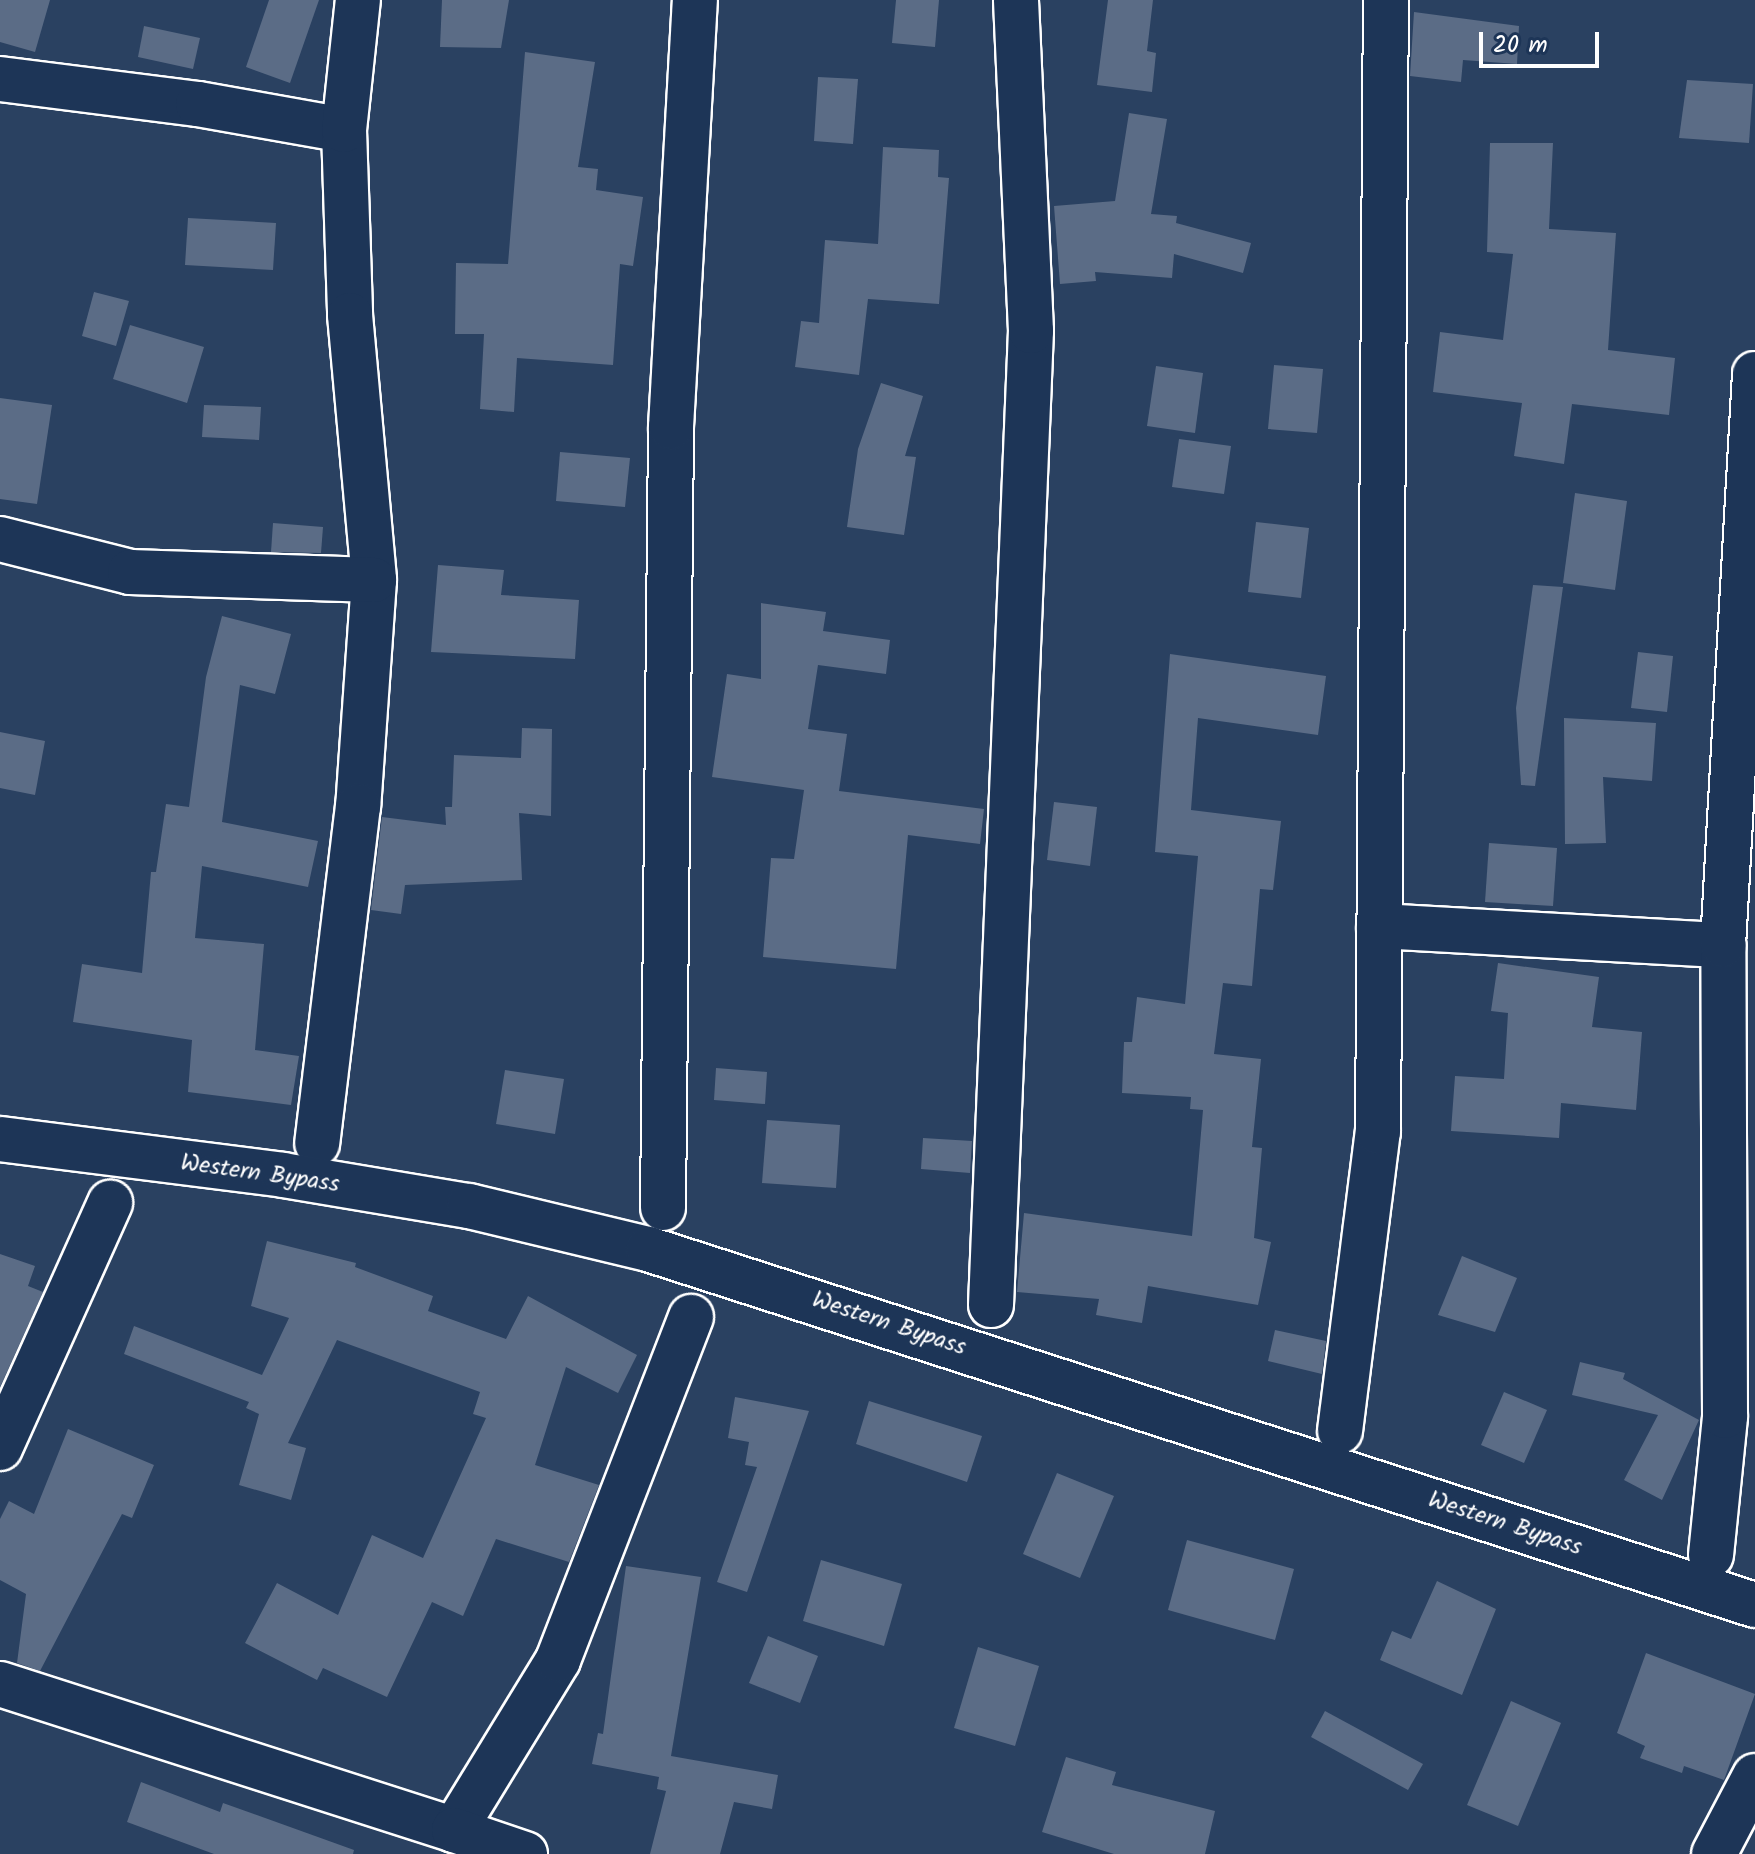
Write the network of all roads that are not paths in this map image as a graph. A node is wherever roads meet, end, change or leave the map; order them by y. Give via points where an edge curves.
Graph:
1 (358, 0) edge
2 (695, 0) edge
3 (1016, 0) edge
4 (1386, 0) edge
5 (0, 79) edge
6 (344, 130) junction
7 (1755, 374) edge
8 (0, 539) edge
9 (374, 580) junction
10 (1379, 926) junction
11 (1723, 945) junction
12 (0, 1139) edge
13 (317, 1144) dead end
14 (110, 1203) dead end
15 (663, 1208) dead end
16 (991, 1305) dead end
17 (691, 1317) dead end
18 (1340, 1431) dead end
19 (0, 1448) edge
20 (1711, 1555) dead end
21 (1755, 1605) edge
22 (0, 1684) edge
23 (1755, 1776) edge
24 (454, 1830) junction
25 (525, 1854) edge
26 (1714, 1854) edge

1 - 6 street
2 - 15 street via 671,427
3 - 16 street via 1031,331
4 - 10 street
5 - 6 street via 198,104
6 - 9 street via 350,315
7 - 11 street
8 - 9 street via 130,572
9 - 13 street via 358,806
10 - 11 street
10 - 18 street via 1378,1132
11 - 20 street via 1725,1416
12 - 21 street, Western Bypass via 283,1175 469,1206 648,1249
14 - 19 street
17 - 24 street via 558,1660
22 - 24 street
23 - 26 street
24 - 25 street

